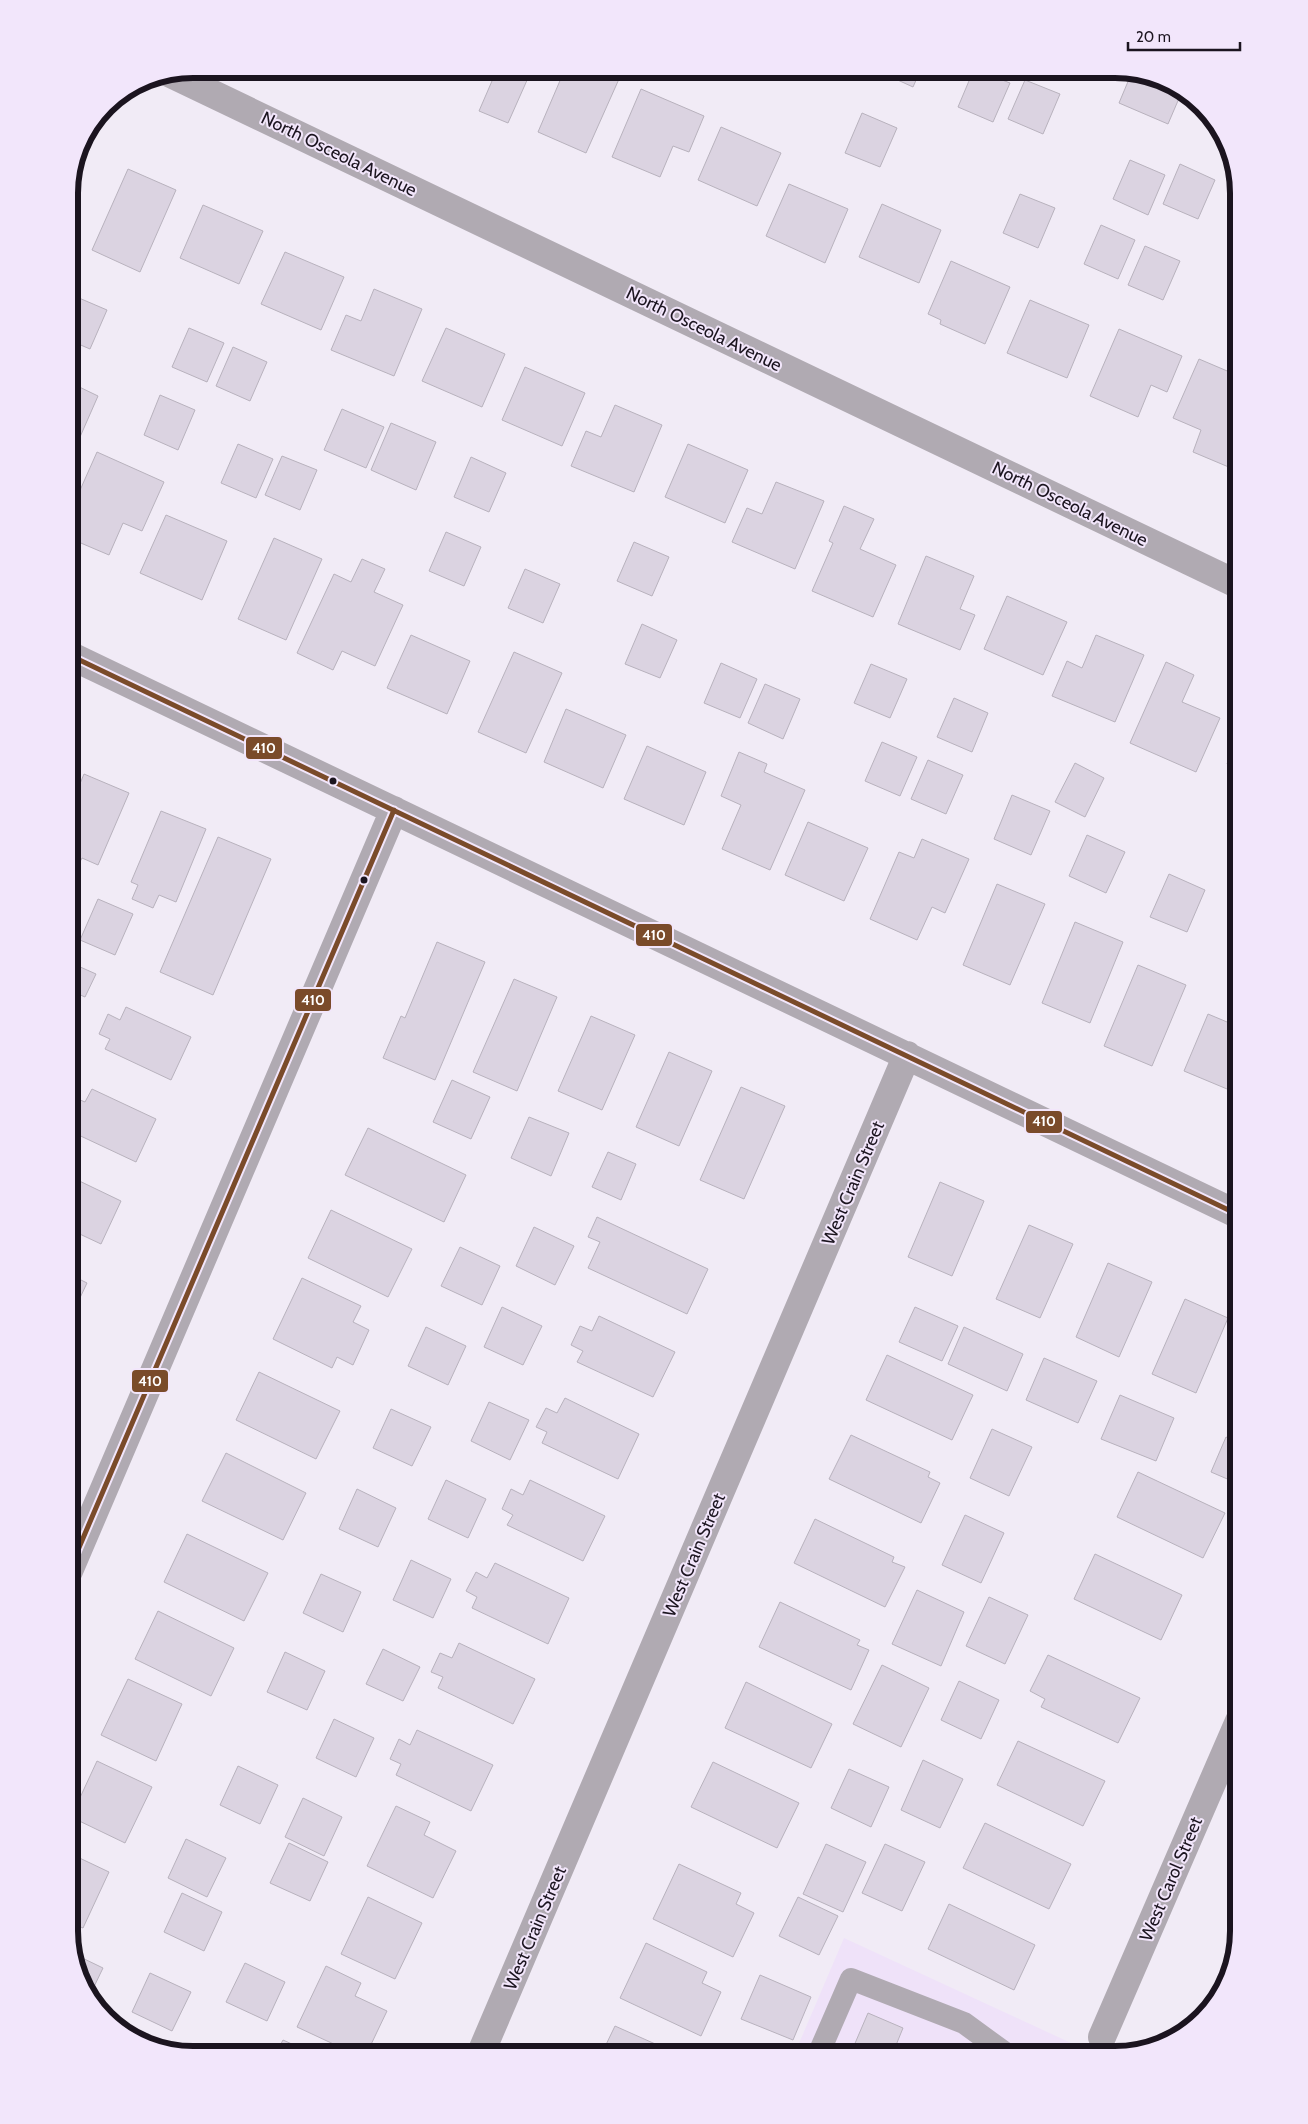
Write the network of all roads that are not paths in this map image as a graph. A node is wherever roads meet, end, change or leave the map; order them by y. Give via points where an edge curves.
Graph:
1 (179, 78) edge
2 (1230, 580) edge
3 (78, 659) edge
4 (394, 810) junction
5 (907, 1055) junction
6 (1230, 1211) edge
7 (78, 1550) edge
8 (1230, 1742) edge
9 (1102, 2037) dead end
10 (484, 2046) edge
11 (822, 2046) edge
12 (996, 2046) edge

1 - 2 street, North Osceola Avenue
3 - 4 street
4 - 5 street
4 - 7 street
5 - 6 street
5 - 10 street, West Crain Street
8 - 9 street, West Carol Street
11 - 12 lane via 851,1979 964,2023

